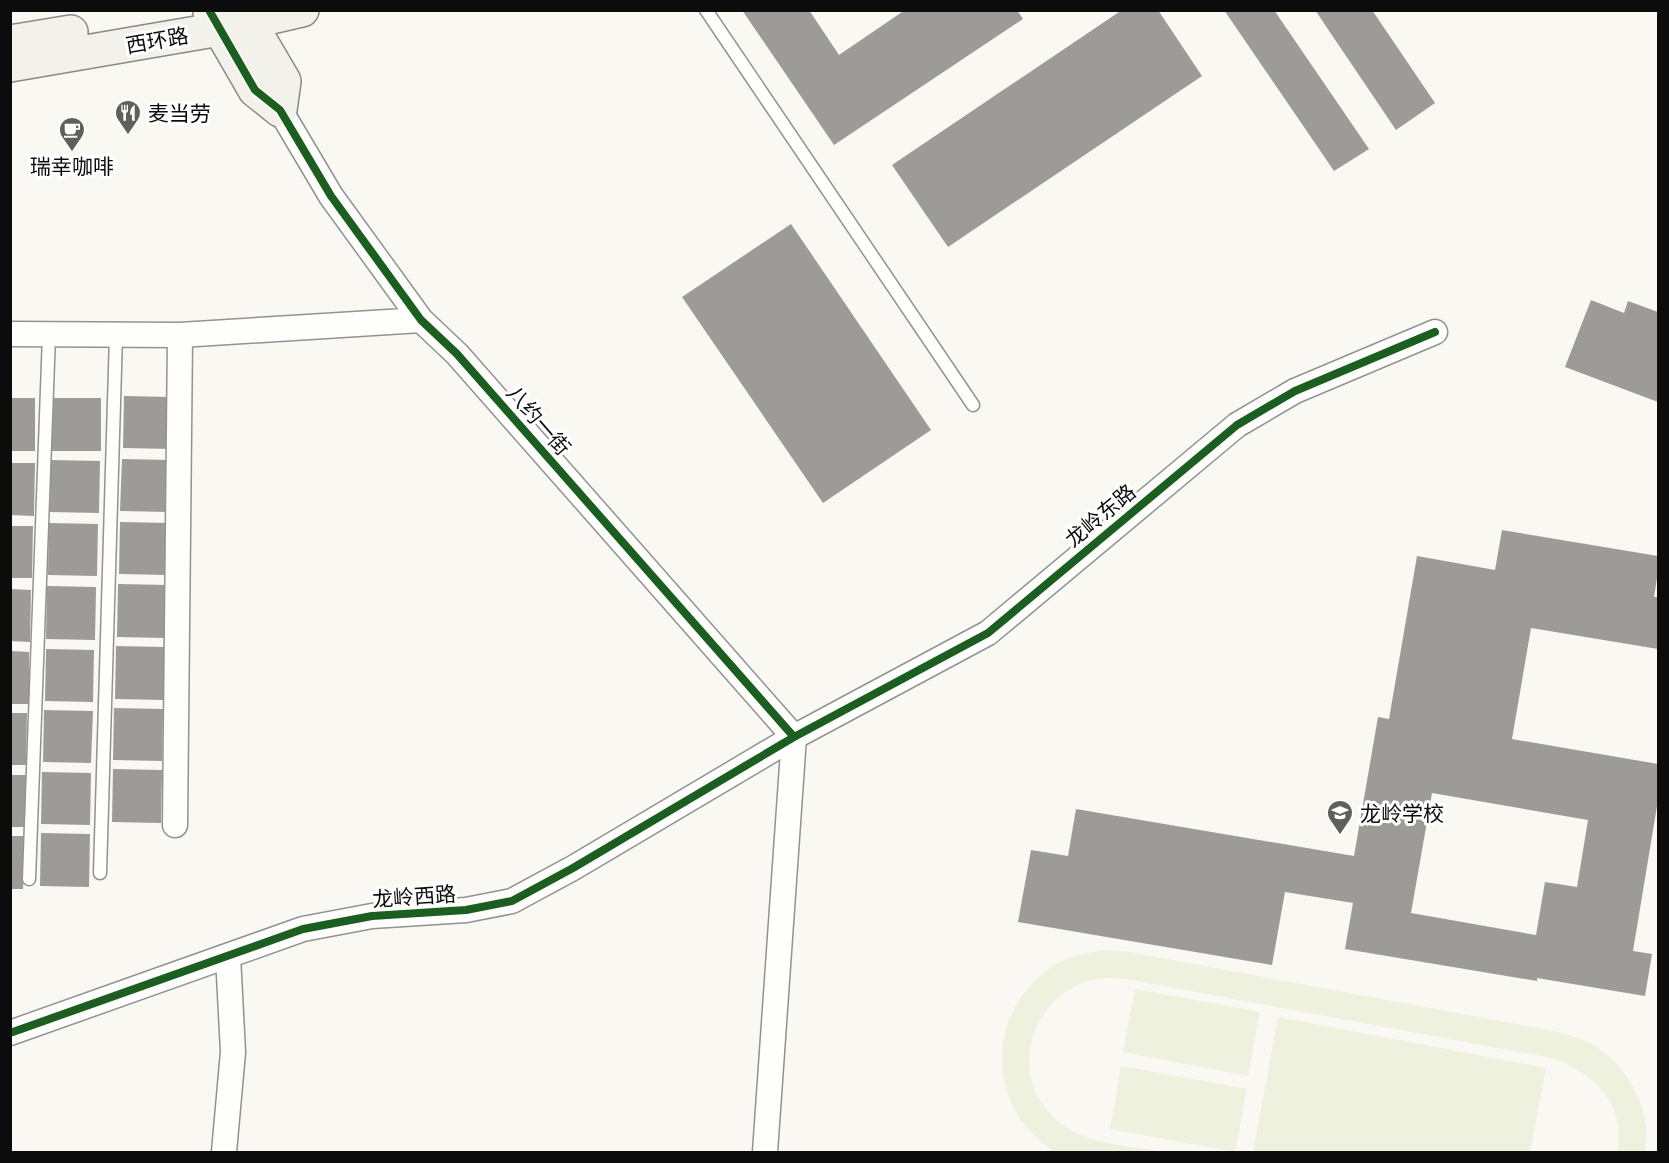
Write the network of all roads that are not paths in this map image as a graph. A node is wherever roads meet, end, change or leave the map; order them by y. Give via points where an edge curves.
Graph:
1 (302, 10) edge
2 (706, 10) edge
3 (224, 16) edge
4 (10, 42) edge
5 (10, 65) edge
6 (280, 110) joint
7 (421, 320) junction
8 (1435, 332) dead end
9 (10, 334) edge
10 (49, 334) junction
11 (116, 334) junction
12 (180, 335) junction
13 (973, 405) dead end
14 (794, 737) junction
15 (175, 825) dead end
16 (100, 873) dead end
17 (29, 879) dead end
18 (228, 956) junction
19 (10, 1033) edge
20 (224, 1152) edge
21 (765, 1152) edge

1 - 3 main road, 西环路
2 - 13 lane
3 - 4 main road, 西环路
3 - 5 main road, 西环路
3 - 6 main road via 255,90
6 - 7 street, 八约一街 via 331,196
7 - 12 street
7 - 14 street, 八约一街 via 457,354
8 - 14 street, 龙岭东路 via 1295,391 1237,425 988,633
9 - 10 street
10 - 11 street
10 - 17 lane
11 - 12 street
11 - 16 lane
12 - 15 street
14 - 18 street, 龙岭西路 via 512,901 466,910 372,916 303,929
14 - 21 street
18 - 19 street, 龙岭西路
18 - 20 street via 233,1052

